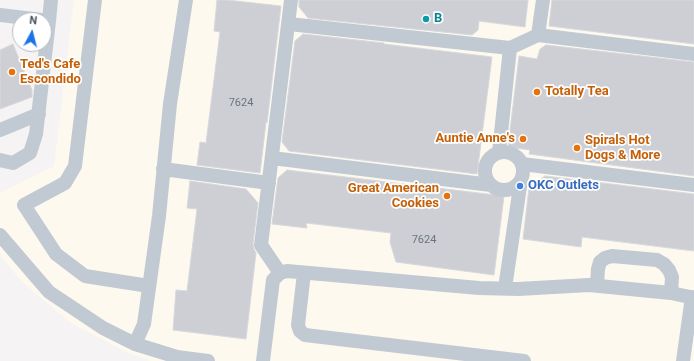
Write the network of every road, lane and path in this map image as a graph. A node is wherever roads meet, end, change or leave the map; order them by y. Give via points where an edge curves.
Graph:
1 (51, 0) edge
2 (95, 0) edge
3 (186, 0) edge
4 (291, 0) edge
5 (543, 0) edge
6 (47, 12) edge
7 (0, 15) edge
8 (12, 16) edge
9 (288, 24) junction
10 (538, 35) junction
11 (510, 48) junction
12 (43, 52) edge
13 (694, 54) edge
14 (39, 114) junction
15 (0, 130) edge
16 (499, 152) junction
17 (272, 158) junction
18 (0, 160) edge
19 (522, 164) junction
20 (163, 170) junction
21 (521, 180) junction
22 (269, 183) junction
23 (491, 185) junction
24 (694, 185) edge
25 (0, 235) edge
26 (304, 272) junction
27 (280, 273) junction
28 (596, 285) junction
29 (150, 286) junction
30 (505, 288) junction
31 (671, 293) junction
32 (693, 297) edge
33 (135, 344) junction
34 (208, 361) edge
35 (263, 361) edge
36 (524, 361) edge
37 (683, 361) edge

1 - 6 street
2 - 29 street via 75,166 65,183 24,206 56,254 85,276
3 - 20 street
4 - 9 street
5 - 10 street
7 - 8 street
9 - 11 street
9 - 17 street
10 - 11 street
10 - 13 street
11 - 16 street
12 - 14 street
14 - 15 street
14 - 18 street via 30,153 13,163
16 - 19 street via 512,153
16 - 23 street via 489,159 484,170
17 - 22 street
17 - 23 street
19 - 21 street
19 - 24 street
20 - 22 street
20 - 29 street
21 - 23 street via 512,189 498,190
21 - 30 street
22 - 27 street via 261,245
25 - 33 street via 49,292 103,328
26 - 27 street
26 - 30 street via 479,288
26 - 36 street via 298,326 305,335
27 - 35 street via 273,280
28 - 30 street
28 - 31 street
28 - 31 street via 600,262 605,258 612,256 657,260 664,264 672,277
29 - 33 street via 144,324
31 - 32 street
32 - 37 street
33 - 34 street via 177,358

